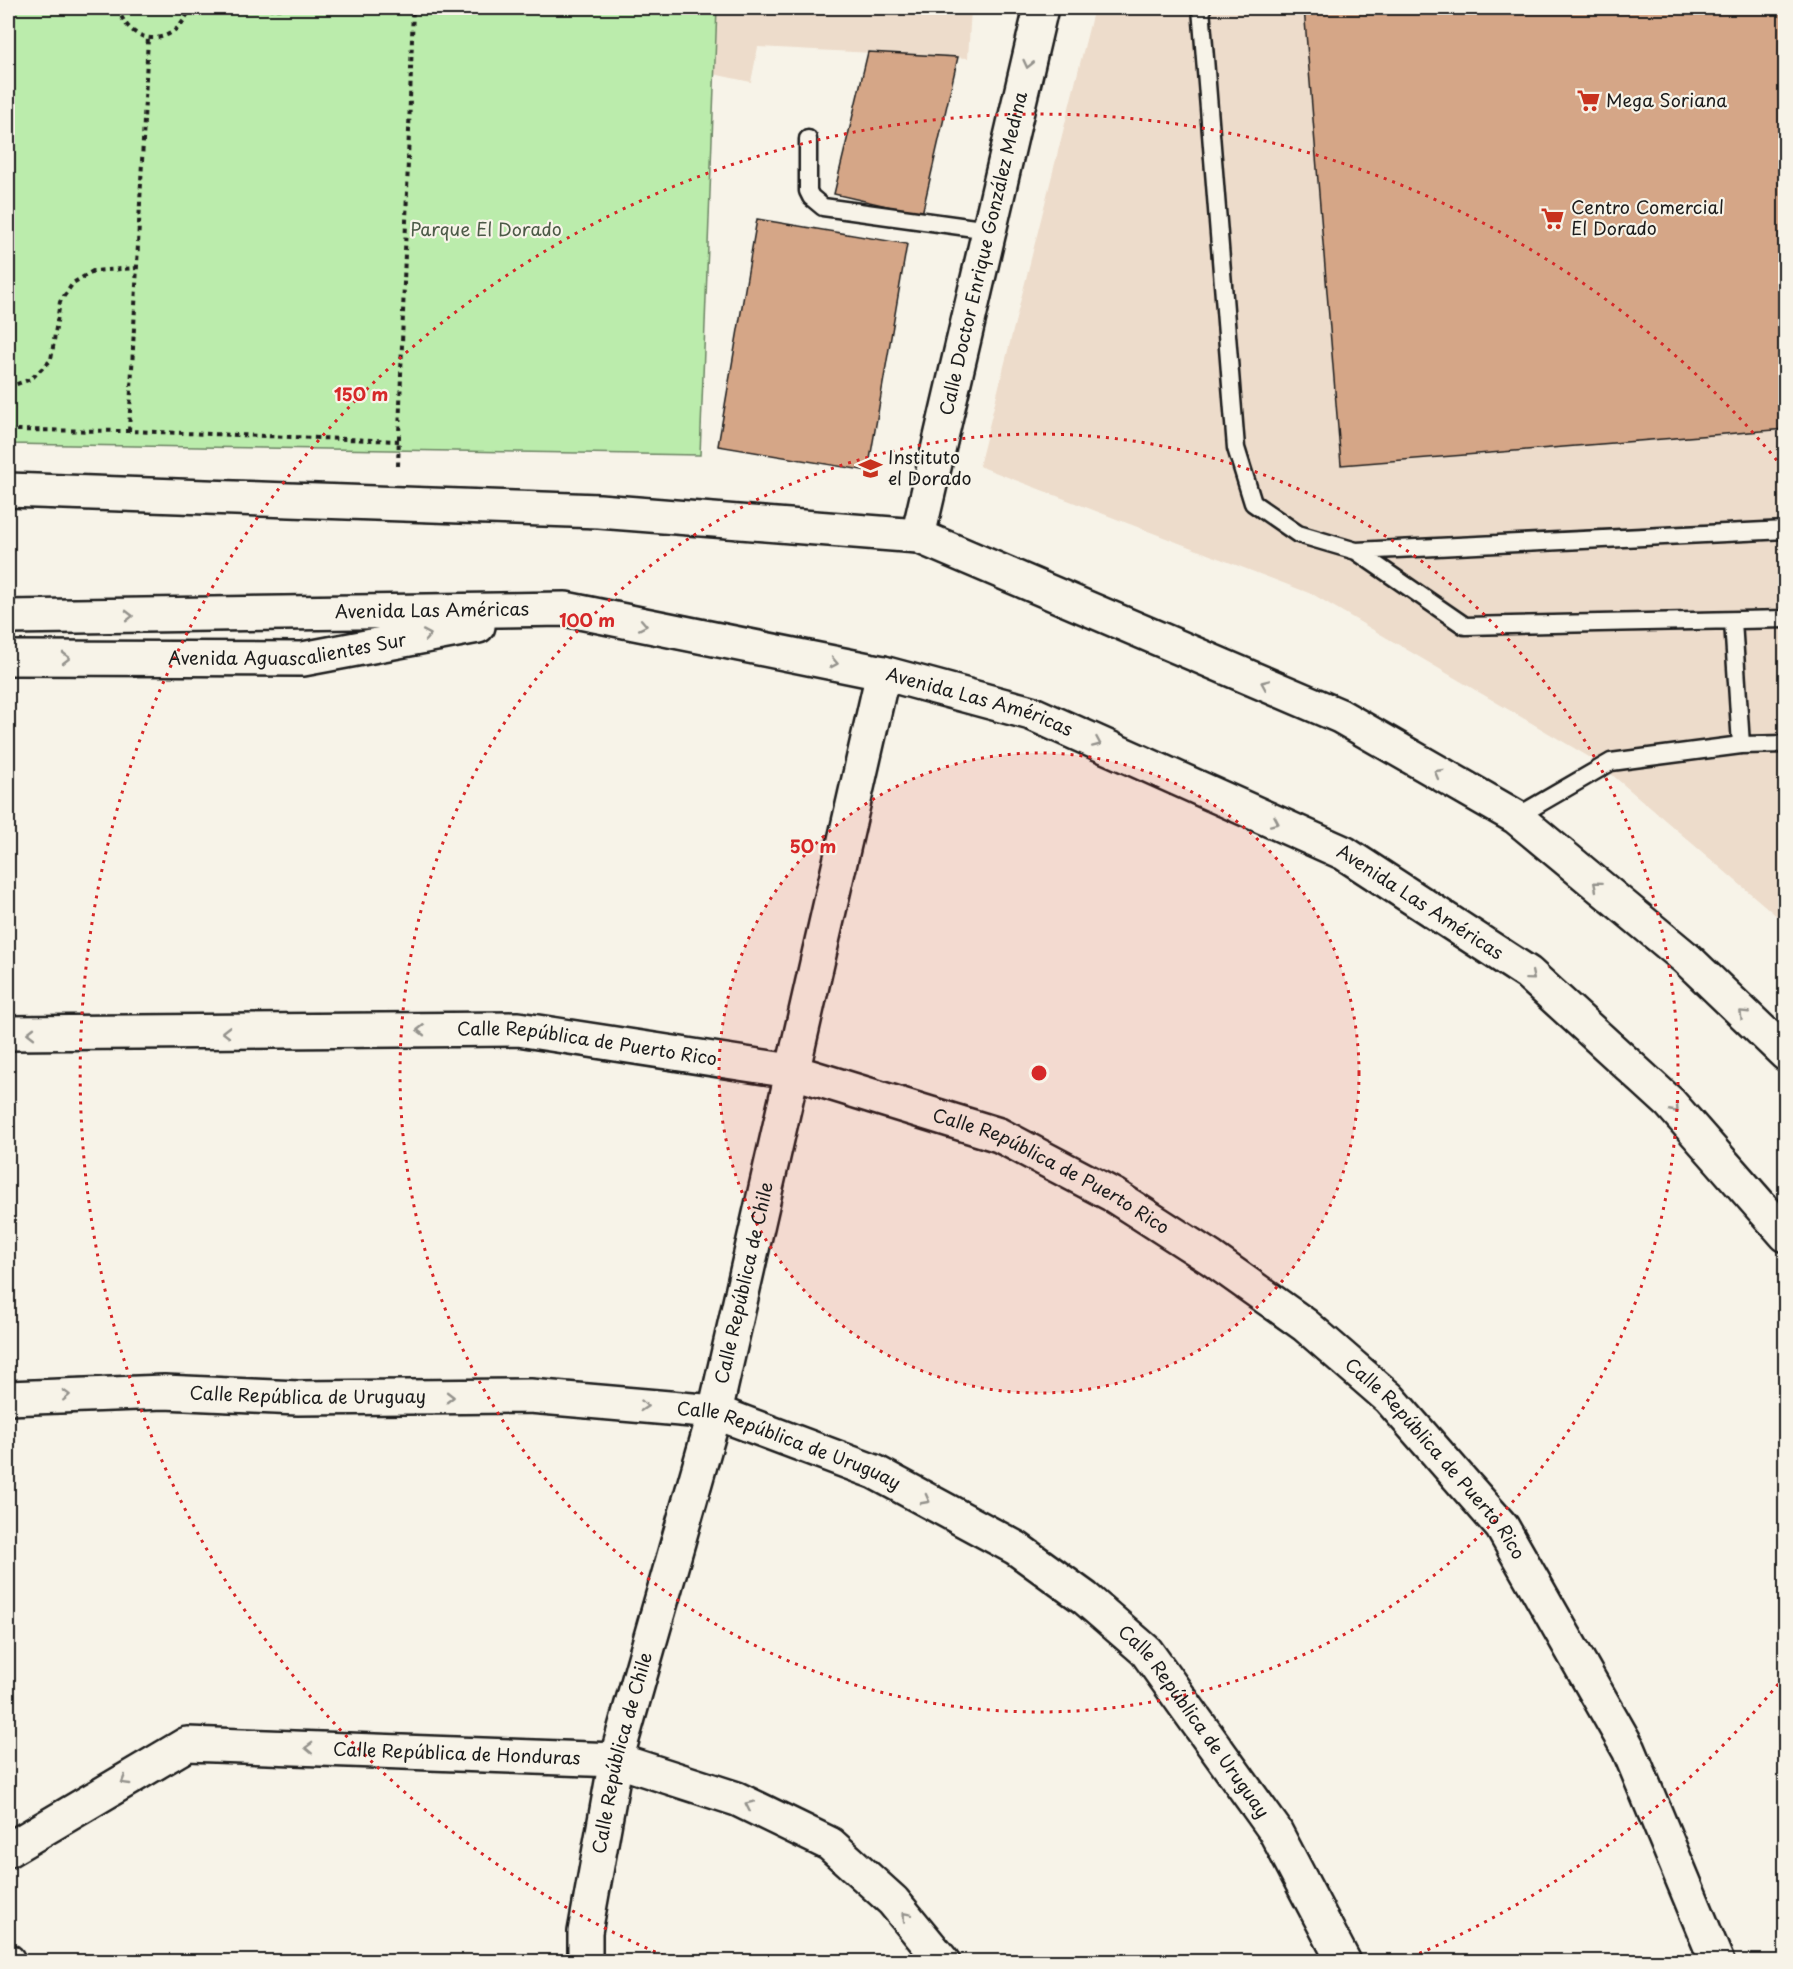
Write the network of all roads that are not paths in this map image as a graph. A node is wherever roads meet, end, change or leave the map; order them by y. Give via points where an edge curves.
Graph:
1 (1041, 8) edge
2 (1201, 8) edge
3 (808, 140) dead end
4 (989, 230) junction
5 (8, 490) edge
6 (1785, 530) edge
7 (918, 536) junction
8 (1356, 551) junction
9 (565, 609) junction
10 (8, 617) edge
11 (1785, 620) edge
12 (1733, 621) junction
13 (8, 658) edge
14 (883, 673) junction
15 (1785, 744) edge
16 (1741, 746) junction
17 (1516, 817) junction
18 (8, 1033) edge
19 (1785, 1054) edge
20 (791, 1071) junction
21 (1785, 1235) edge
22 (8, 1398) edge
23 (715, 1412) junction
24 (616, 1760) junction
25 (8, 1850) edge
26 (585, 1962) edge
27 (943, 1962) edge
28 (1344, 1962) edge
29 (1717, 1962) edge

1 -> 4 street, Calle Doctor Enrique González Medina
2 - 8 lane via 1236,448 1253,503 1298,534
3 - 4 lane via 808,191 823,207
4 - 7 street, Calle Doctor Enrique González Medina
5 - 7 street via 599,511
6 - 8 lane
17 -> 7 street via 1340,716
8 - 12 lane via 1465,626
10 -> 9 street, Avenida Las Américas
13 -> 9 street, Avenida Aguascalientes Sur via 303,659
9 -> 14 street, Avenida Las Américas
11 - 12 lane
12 - 16 lane
14 - 20 street, Calle República de Chile
14 -> 21 street, Avenida Las Américas via 1031,713 1344,853 1528,973 1670,1103
15 - 16 lane
16 - 17 lane via 1611,762
19 -> 17 street via 1687,960
20 -> 18 street, Calle República de Puerto Rico via 518,1029
20 - 23 street, Calle República de Chile
20 - 29 street, Calle República de Puerto Rico via 999,1135 1113,1195 1305,1325 1389,1398 1502,1527 1629,1750
22 -> 23 street, Calle República de Uruguay via 164,1392 298,1398 530,1396
23 - 24 street, Calle República de Chile
23 -> 28 street, Calle República de Uruguay via 875,1472 1006,1542 1085,1598 1146,1651 1274,1828
24 -> 25 street, Calle República de Honduras via 187,1744
24 - 26 street, Calle República de Chile via 585,1932
27 -> 24 street, Calle República de Honduras via 893,1901 830,1844 737,1799

